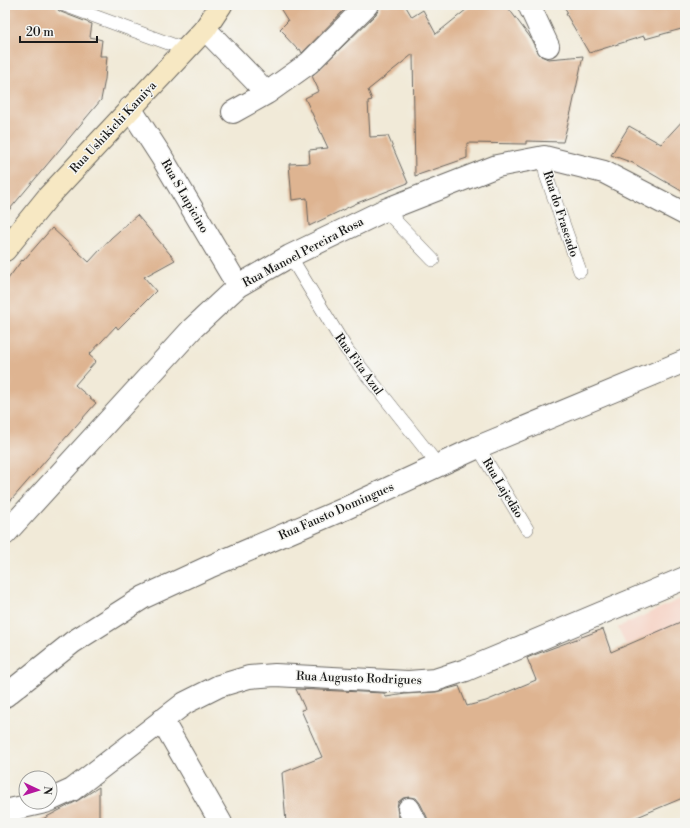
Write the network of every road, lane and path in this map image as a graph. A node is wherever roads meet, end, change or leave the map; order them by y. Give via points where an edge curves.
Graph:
1 (64, 5) edge
2 (221, 5) edge
3 (367, 5) edge
4 (529, 5) edge
5 (206, 29) junction
6 (548, 46) dead end
7 (187, 50) junction
8 (267, 93) junction
9 (130, 108) junction
10 (233, 112) dead end
11 (544, 157) junction
12 (384, 210) junction
13 (685, 214) edge
14 (5, 250) edge
15 (290, 256) junction
16 (433, 260) dead end
17 (580, 271) dead end
18 (238, 286) junction
19 (685, 361) edge
20 (478, 447) junction
21 (438, 465) junction
22 (528, 529) dead end
23 (5, 534) edge
24 (685, 578) edge
25 (5, 696) edge
26 (162, 720) junction
27 (58, 796) edge
28 (18, 808) edge
29 (5, 811) edge
30 (221, 823) edge

1 - 7 lane
2 - 5 main road, Rua Ushikichi Kamiya
3 - 8 street via 309,63
4 - 6 street
5 - 7 main road, Rua Ushikichi Kamiya
5 - 8 street
7 - 9 main road, Rua Ushikichi Kamiya
8 - 10 street
9 - 14 main road, Rua Ushikichi Kamiya via 48,197
9 - 18 street, Rua S Lupicino
11 - 12 street, Rua Manoel Pereira Rosa via 497,166
11 - 13 street, Rua Manoel Pereira Rosa via 604,172
11 - 17 lane, Rua do Fraseado via 546,175
12 - 15 street, Rua Manoel Pereira Rosa
12 - 16 lane
15 - 18 street, Rua Manoel Pereira Rosa
15 - 21 lane, Rua Fita Azul via 347,350
18 - 23 street, Rua Manoel Pereira Rosa via 183,338
19 - 20 street, Rua Fausto Domingues
20 - 21 street, Rua Fausto Domingues
20 - 22 lane, Rua Lajedão
21 - 25 street, Rua Fausto Domingues via 144,597 73,642
24 - 26 street, Rua Augusto Rodrigues via 473,667 435,680 408,682 275,675 249,677 219,686 185,702
26 - 27 street, Rua Augusto Rodrigues via 72,790
26 - 30 street
28 - 29 street

